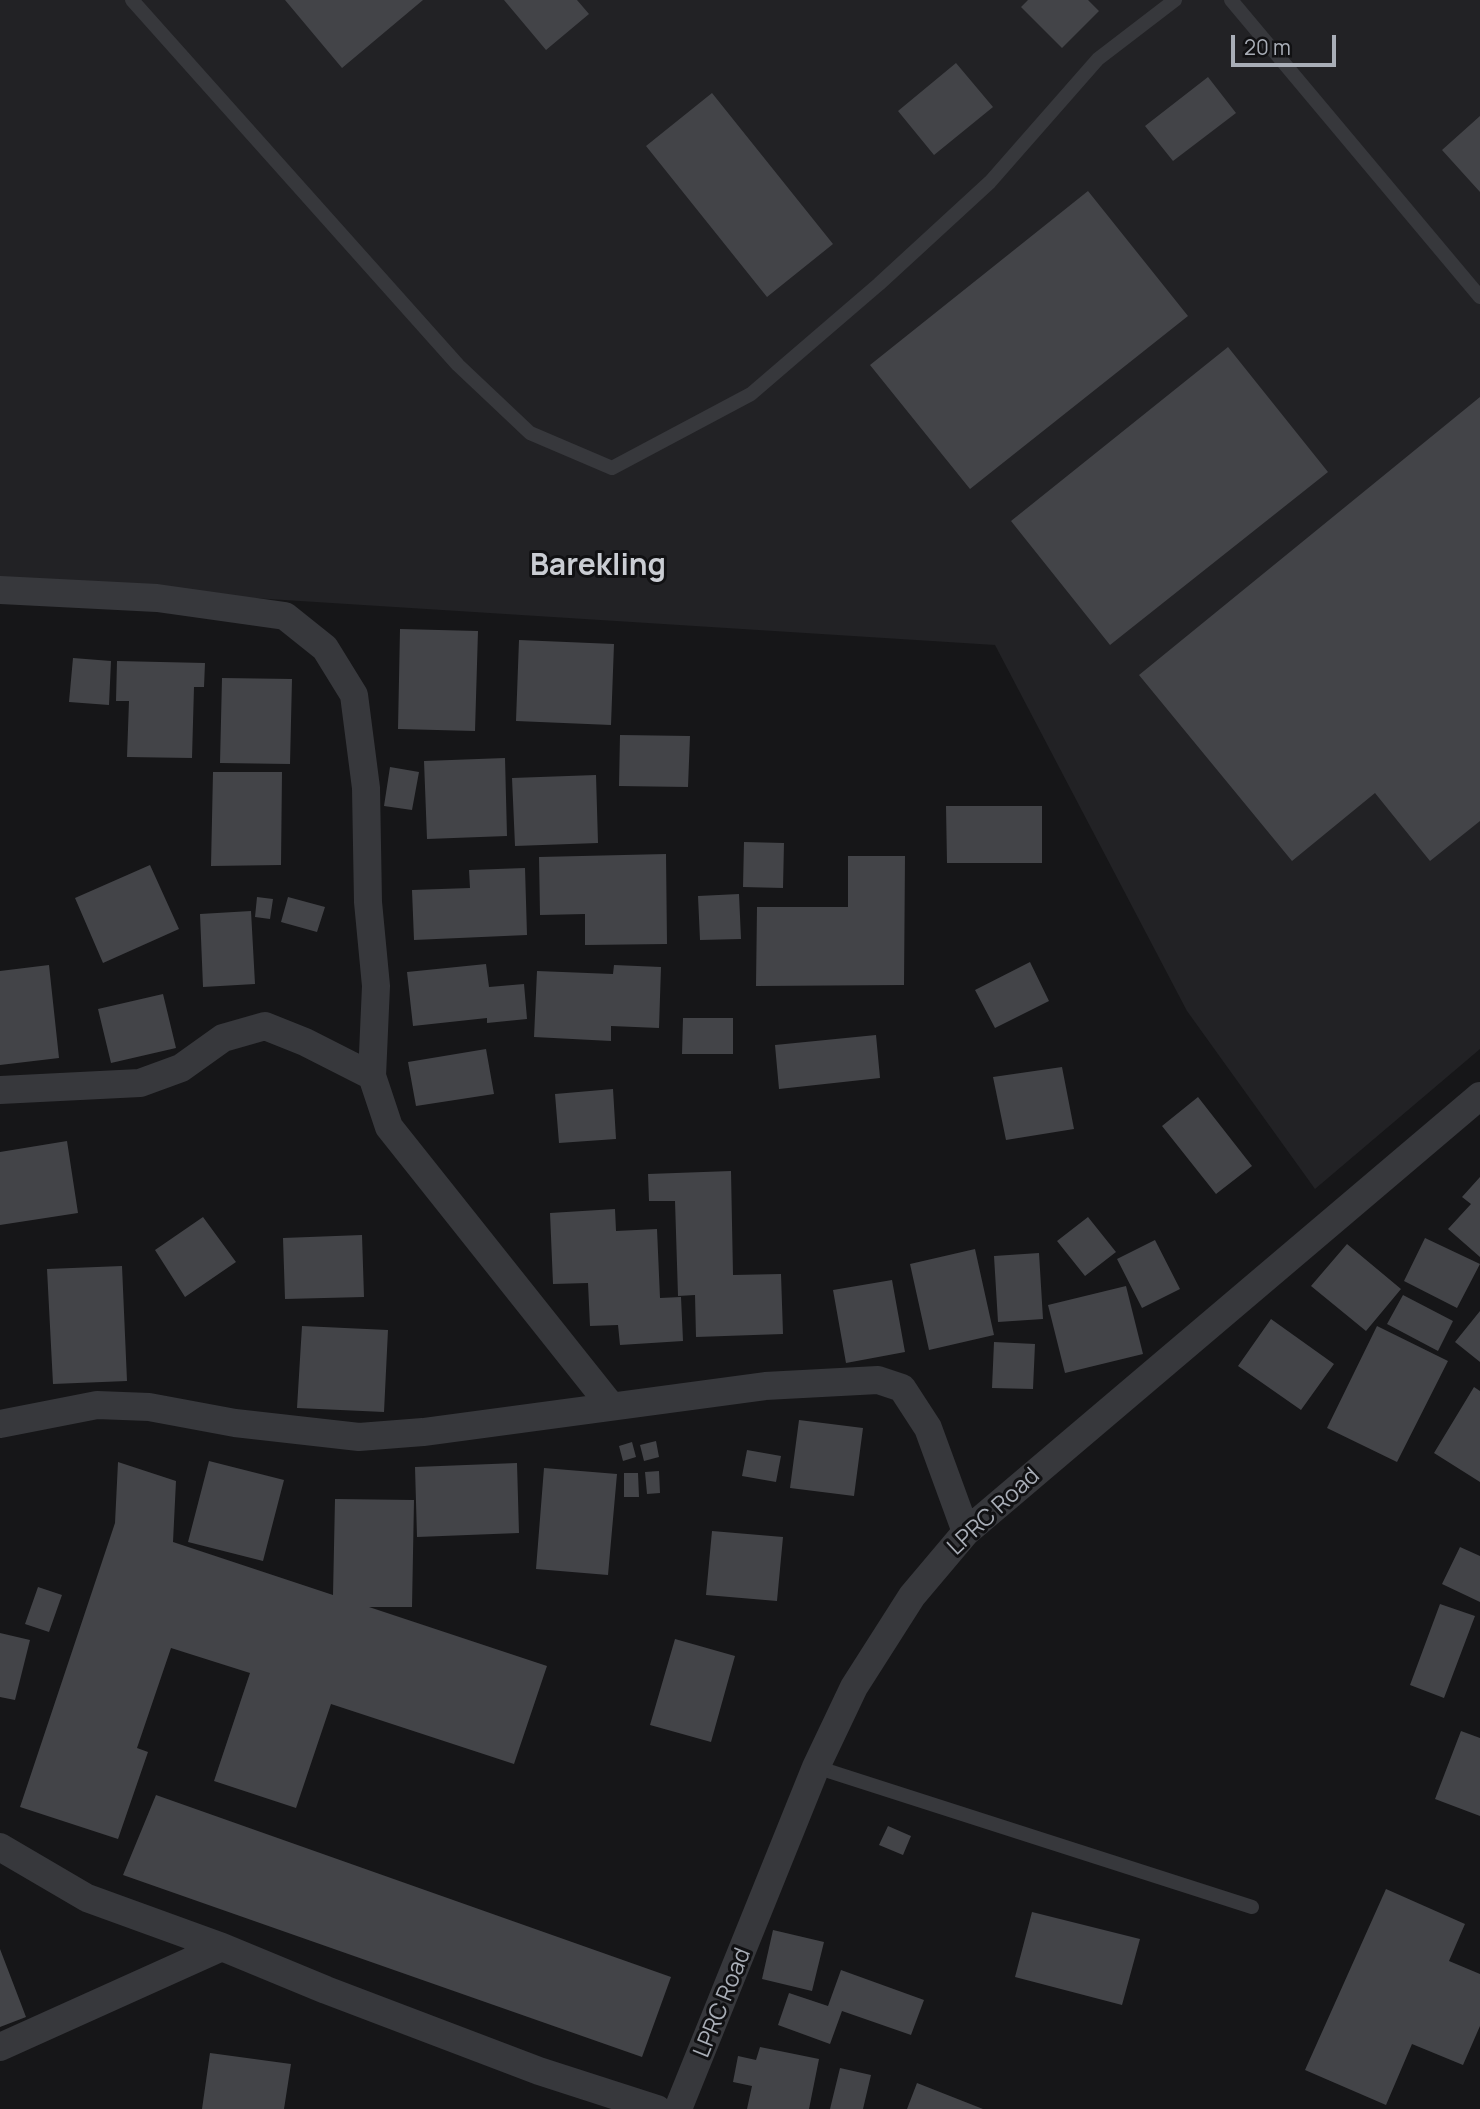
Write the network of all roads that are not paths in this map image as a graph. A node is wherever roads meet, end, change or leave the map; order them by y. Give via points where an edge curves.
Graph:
1 (132, 0) edge
2 (1175, 0) edge
3 (1231, 0) edge
4 (1480, 297) edge
5 (0, 590) edge
6 (372, 1076) junction
7 (0, 1090) edge
8 (1480, 1096) edge
9 (611, 1406) junction
10 (0, 1423) edge
11 (966, 1532) junction
12 (816, 1767) junction
13 (0, 1847) edge
14 (1252, 1907) dead end
15 (222, 1947) junction
16 (0, 2047) edge
17 (678, 2108) edge

1 - 2 lane via 458,365 530,432 612,468 751,394 990,182 1098,59
3 - 4 lane
5 - 6 street via 157,598 285,616 325,648 354,695 366,788 368,902 376,986
6 - 7 street via 265,1026 223,1038 181,1068 140,1083
6 - 9 street via 390,1127
8 - 11 street, LPRC Road
9 - 10 street via 359,1437 235,1423 149,1407 97,1405
9 - 11 street via 830,1381 895,1384 928,1428
11 - 12 street, LPRC Road via 905,1607 854,1688
12 - 14 lane
12 - 17 street, LPRC Road
13 - 15 street via 87,1898
15 - 16 street
15 - 17 street via 539,2071

